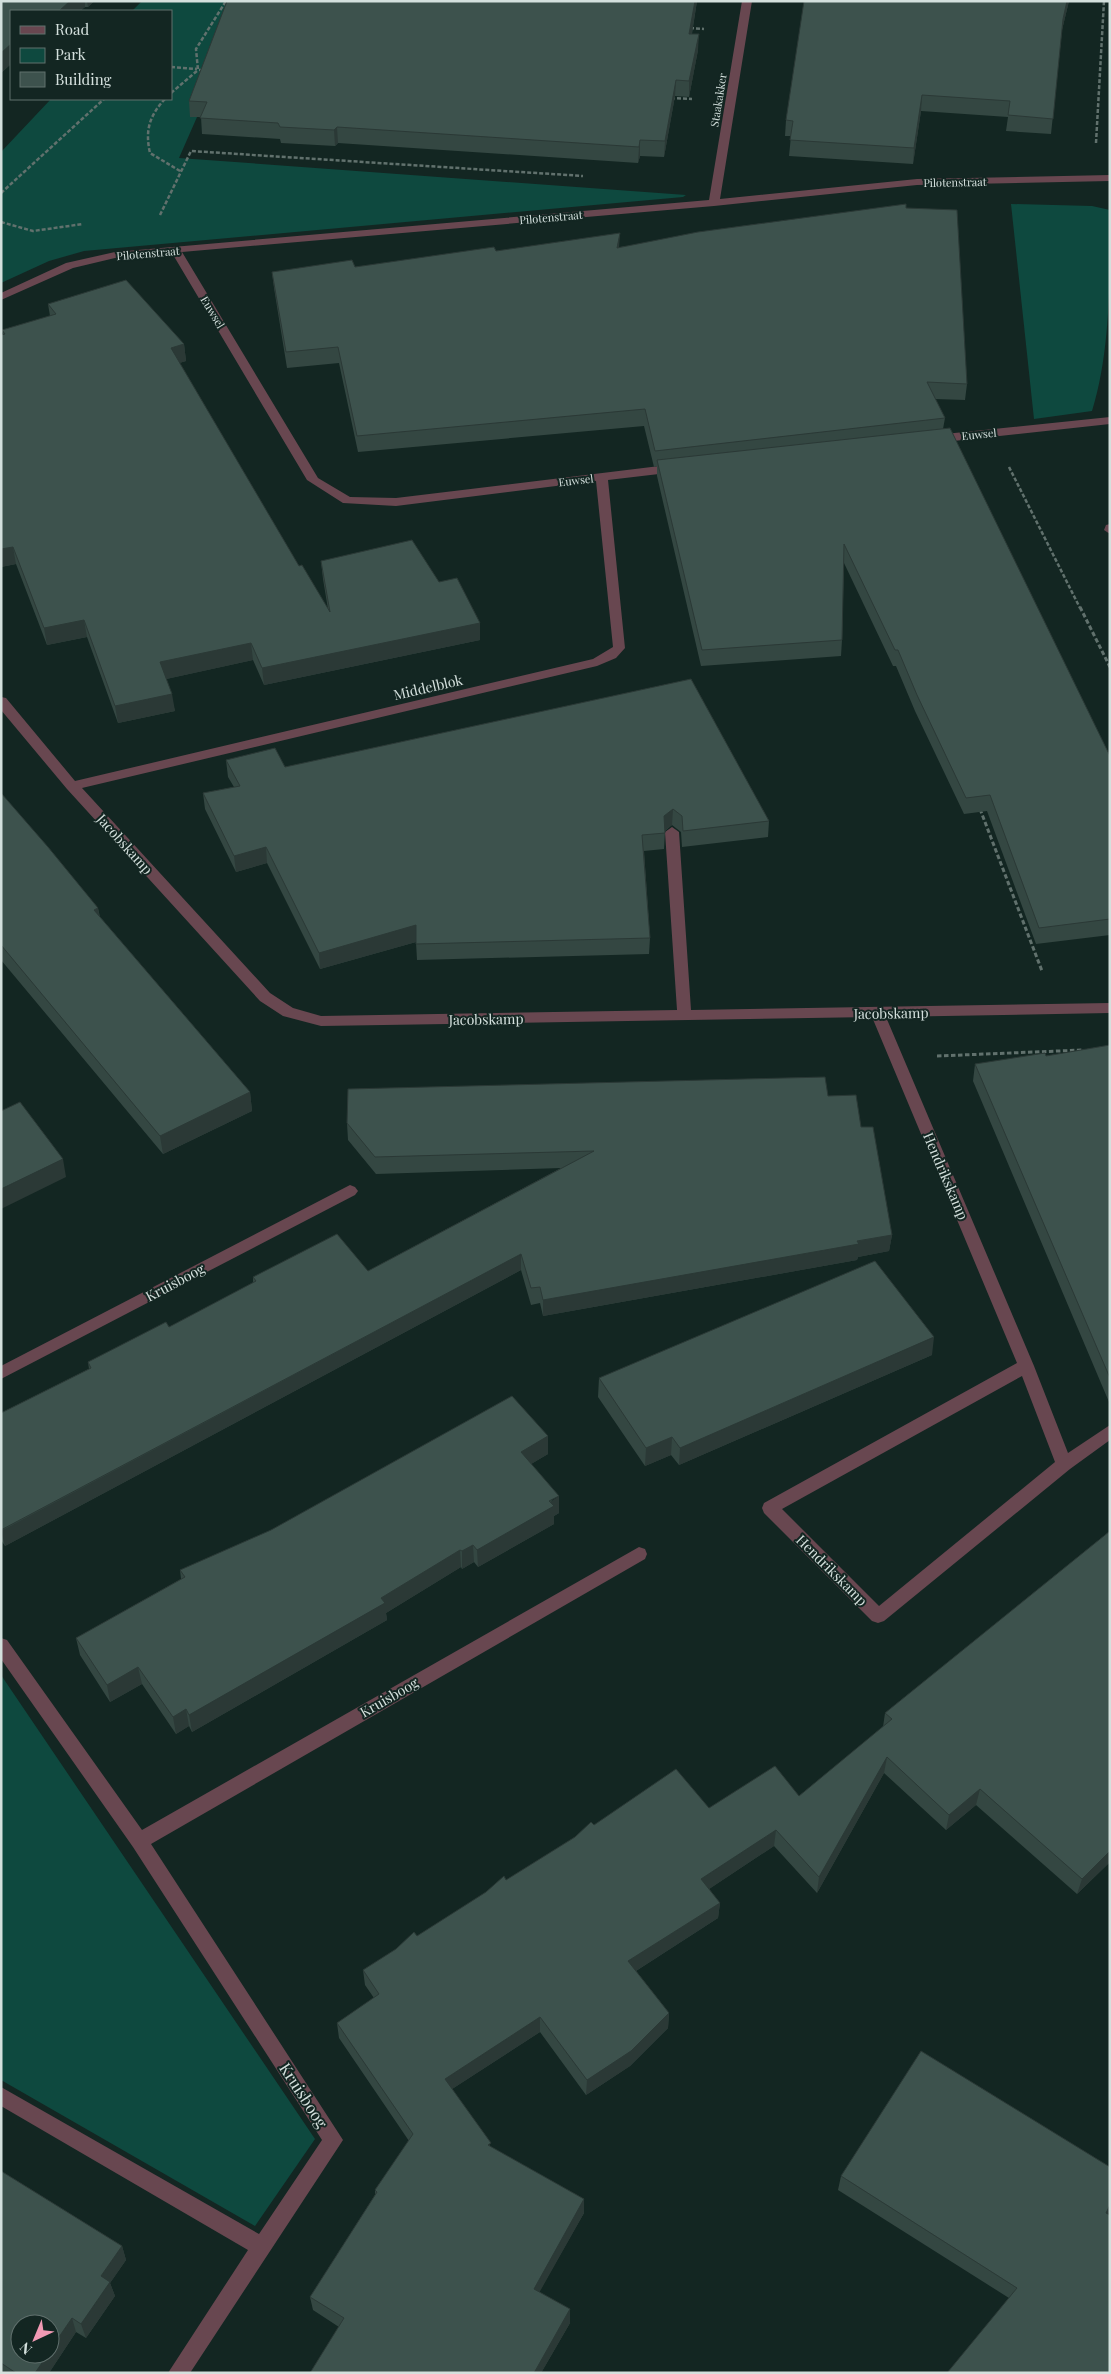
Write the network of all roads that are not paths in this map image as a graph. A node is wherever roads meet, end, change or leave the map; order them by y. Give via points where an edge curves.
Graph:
1 (747, 1) edge
2 (1110, 178) edge
3 (714, 203) junction
4 (176, 251) junction
5 (1, 297) edge
6 (1110, 420) edge
7 (924, 440) edge
8 (690, 467) edge
9 (602, 477) junction
10 (1, 701) edge
11 (72, 786) junction
12 (672, 832) edge
13 (1110, 1008) edge
14 (877, 1013) junction
15 (684, 1016) junction
16 (350, 1191) dead end
17 (1026, 1366) junction
18 (1, 1373) edge
19 (1110, 1431) edge
20 (1064, 1464) junction
21 (639, 1554) dead end
22 (1, 1646) edge
23 (140, 1841) junction
24 (1, 2096) edge
25 (262, 2246) junction
26 (178, 2373) edge

1 - 3 street, Staakakker
2 - 3 street, Pilotenstraat via 917,182
3 - 4 street, Pilotenstraat
4 - 5 street, Pilotenstraat via 115,256 70,265
4 - 9 street, Euwsel via 314,480 346,500 396,502
6 - 7 street, Euwsel
8 - 9 street, Euwsel
9 - 11 street, Middelblok via 619,648 612,655 597,662
10 - 11 street, Jacobskamp
11 - 15 street, Jacobskamp via 265,997 288,1012 321,1021
12 - 15 street
13 - 14 street, Jacobskamp
14 - 15 street, Jacobskamp
14 - 17 street, Hendrikskamp
16 - 18 street, Kruisboog
17 - 20 street, Hendrikskamp
17 - 20 street, Hendrikskamp via 770,1508 878,1616
19 - 20 street
21 - 23 street, Kruisboog
22 - 23 street, Kruisboog
23 - 25 street, Kruisboog via 333,2140
24 - 25 street
25 - 26 street, Kruisboog

